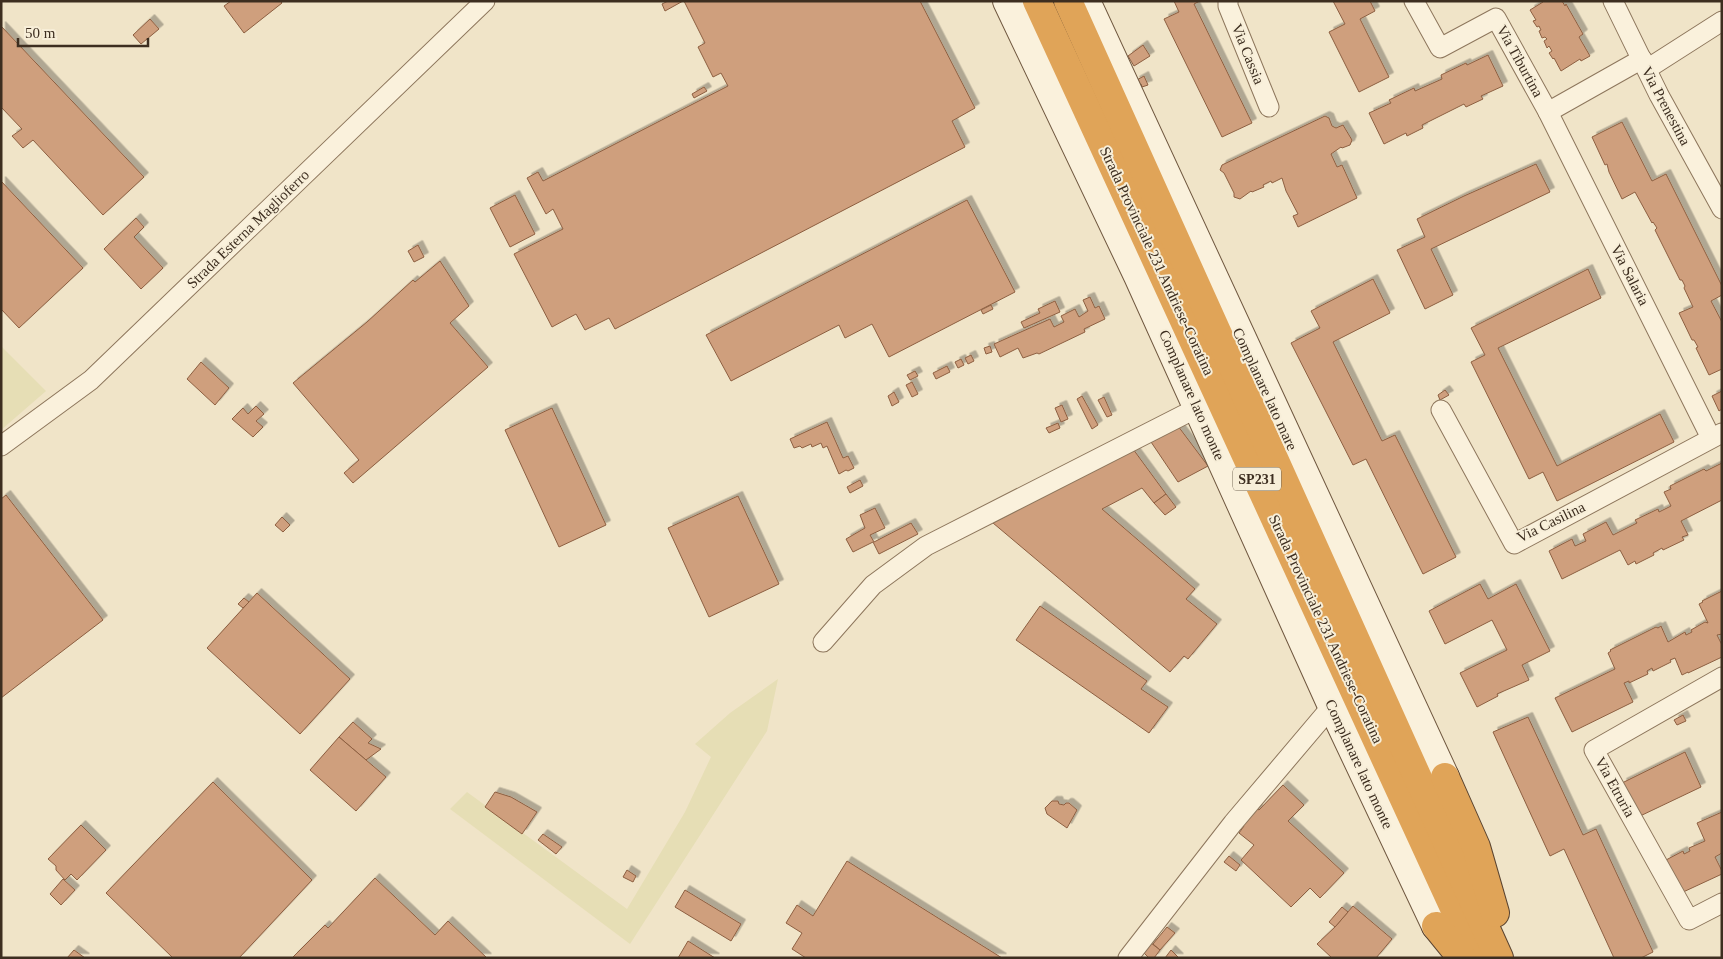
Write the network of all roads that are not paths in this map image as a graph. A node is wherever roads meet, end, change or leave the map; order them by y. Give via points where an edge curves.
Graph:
1 (485, 1) edge
2 (1007, 1) edge
3 (1037, 1) edge
4 (1068, 1) edge
5 (1086, 1) edge
6 (1228, 1) edge
7 (1414, 1) edge
8 (1613, 1) edge
9 (1722, 21) edge
10 (1644, 64) junction
11 (1269, 107) dead end
12 (1548, 112) junction
13 (1722, 209) edge
14 (1197, 408) junction
15 (1441, 410) dead end
16 (1717, 436) edge
17 (1, 446) edge
18 (823, 642) dead end
19 (1722, 677) edge
20 (1332, 706) junction
21 (1445, 777) joint
22 (1722, 903) edge
23 (1436, 926) joint
24 (1128, 958) edge
25 (1462, 958) edge
26 (1477, 958) edge
27 (1499, 958) edge
28 (1508, 958) edge

1 - 17 street, Strada Esterna Maglioferro via 91,380
2 - 14 street, Complanare lato monte
3 - 26 highway, Strada Provinciale 231 Andriese-Coratina / SP231
4 - 27 highway, Strada Provinciale 231 Andriese-Coratina / SP231
5 - 21 street, Complanare lato mare
6 - 11 street, Via Cassia
7 - 12 street, Via Tiburtina via 1440,48 1496,18
8 - 10 street, Via Prenestina
9 - 10 street, Via Tiburtina
10 - 12 street, Via Tiburtina
10 - 13 street, Via Prenestina
12 - 16 street, Via Salaria
14 - 18 street via 926,546 874,585
14 - 20 street, Complanare lato monte
15 - 16 street, Via Casilina via 1514,544
19 - 22 street, Via Etruria via 1594,750 1689,920
20 - 23 street, Complanare lato monte
20 - 24 street via 1232,823
21 - 28 highway via 1476,847
23 - 25 highway

